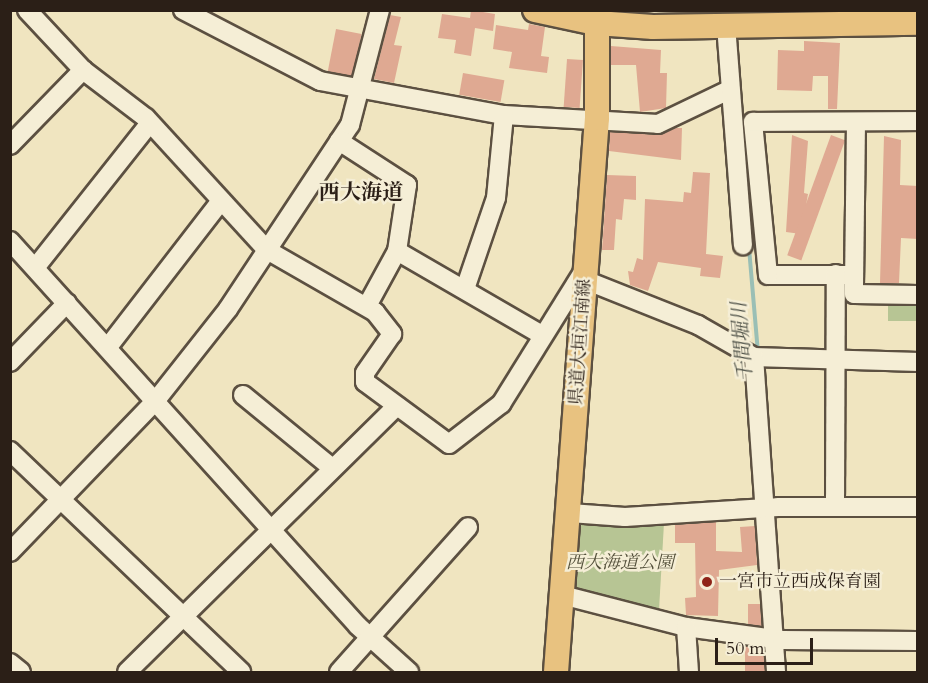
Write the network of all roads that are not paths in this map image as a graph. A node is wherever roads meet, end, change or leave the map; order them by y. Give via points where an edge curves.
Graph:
1 (27, 10) edge
2 (183, 10) edge
3 (380, 10) edge
4 (535, 10) edge
5 (877, 16) edge
6 (597, 17) edge
7 (789, 17) edge
8 (918, 22) edge
9 (730, 25) junction
10 (83, 70) junction
11 (729, 90) junction
12 (359, 91) junction
13 (504, 116) junction
14 (597, 118) junction
15 (918, 121) edge
16 (856, 122) junction
17 (150, 123) junction
18 (339, 141) junction
19 (10, 145) edge
20 (221, 201) junction
21 (10, 241) edge
22 (743, 245) dead end
23 (267, 250) junction
24 (397, 252) junction
25 (35, 268) junction
26 (586, 274) junction
27 (836, 274) junction
28 (854, 275) junction
29 (465, 289) junction
30 (918, 295) edge
31 (67, 303) junction
32 (367, 306) junction
33 (542, 335) junction
34 (108, 347) junction
35 (760, 357) junction
36 (835, 361) junction
37 (10, 362) edge
38 (918, 362) edge
39 (243, 395) dead end
40 (157, 399) junction
41 (397, 406) junction
42 (10, 451) edge
43 (331, 467) junction
44 (60, 499) junction
45 (770, 507) junction
46 (835, 507) junction
47 (918, 507) edge
48 (570, 513) junction
49 (468, 527) dead end
50 (271, 528) junction
51 (10, 552) edge
52 (562, 595) junction
53 (182, 617) junction
54 (686, 627) junction
55 (372, 639) junction
56 (778, 639) junction
57 (918, 641) edge
58 (10, 663) edge
59 (21, 672) edge
60 (127, 672) edge
61 (241, 672) edge
62 (339, 672) edge
63 (409, 672) edge
64 (556, 672) edge
65 (689, 672) edge
66 (776, 672) edge

1 - 10 street
2 - 12 street via 320,81
3 - 12 street
4 - 6 main road
5 - 7 main road
5 - 8 main road
6 - 9 main road
6 - 14 main road, 県道大垣江南線
7 - 9 main road
9 - 11 street
10 - 17 street
10 - 19 street
11 - 14 street via 658,124
11 - 22 street
12 - 13 street
12 - 18 street via 350,125
13 - 14 street
13 - 29 street via 496,198
14 - 26 main road, 県道大垣江南線
15 - 16 street
16 - 27 street via 753,122 768,275
16 - 28 street
17 - 20 street
17 - 25 street
18 - 23 street
18 - 24 street via 408,185
20 - 23 street
20 - 34 street
21 - 25 street
23 - 32 street via 331,291
23 - 40 street
24 - 29 street
24 - 32 street
25 - 31 street
26 - 33 street
26 - 35 street
26 - 48 main road, 県道大垣江南線
27 - 28 street
27 - 36 street
28 - 30 street via 854,294
29 - 33 street
31 - 34 street
31 - 37 street
32 - 41 street via 392,334 365,374 365,382
33 - 41 street via 501,404 449,444
34 - 40 street
35 - 36 street
35 - 45 street
36 - 38 street
36 - 46 street
39 - 43 street
40 - 44 street
40 - 50 street
41 - 43 street
42 - 44 street
43 - 50 street
44 - 51 street
44 - 53 street
45 - 46 street
45 - 48 street via 625,517
45 - 56 street
46 - 47 street
48 - 52 main road, 県道大垣江南線
49 - 55 street via 376,625
50 - 53 street
50 - 55 street
52 - 54 street
52 - 64 main road, 県道大垣江南線
53 - 60 street
53 - 61 street
54 - 56 street
54 - 65 street
55 - 62 street
55 - 63 street
56 - 57 street
56 - 66 street
58 - 59 street

